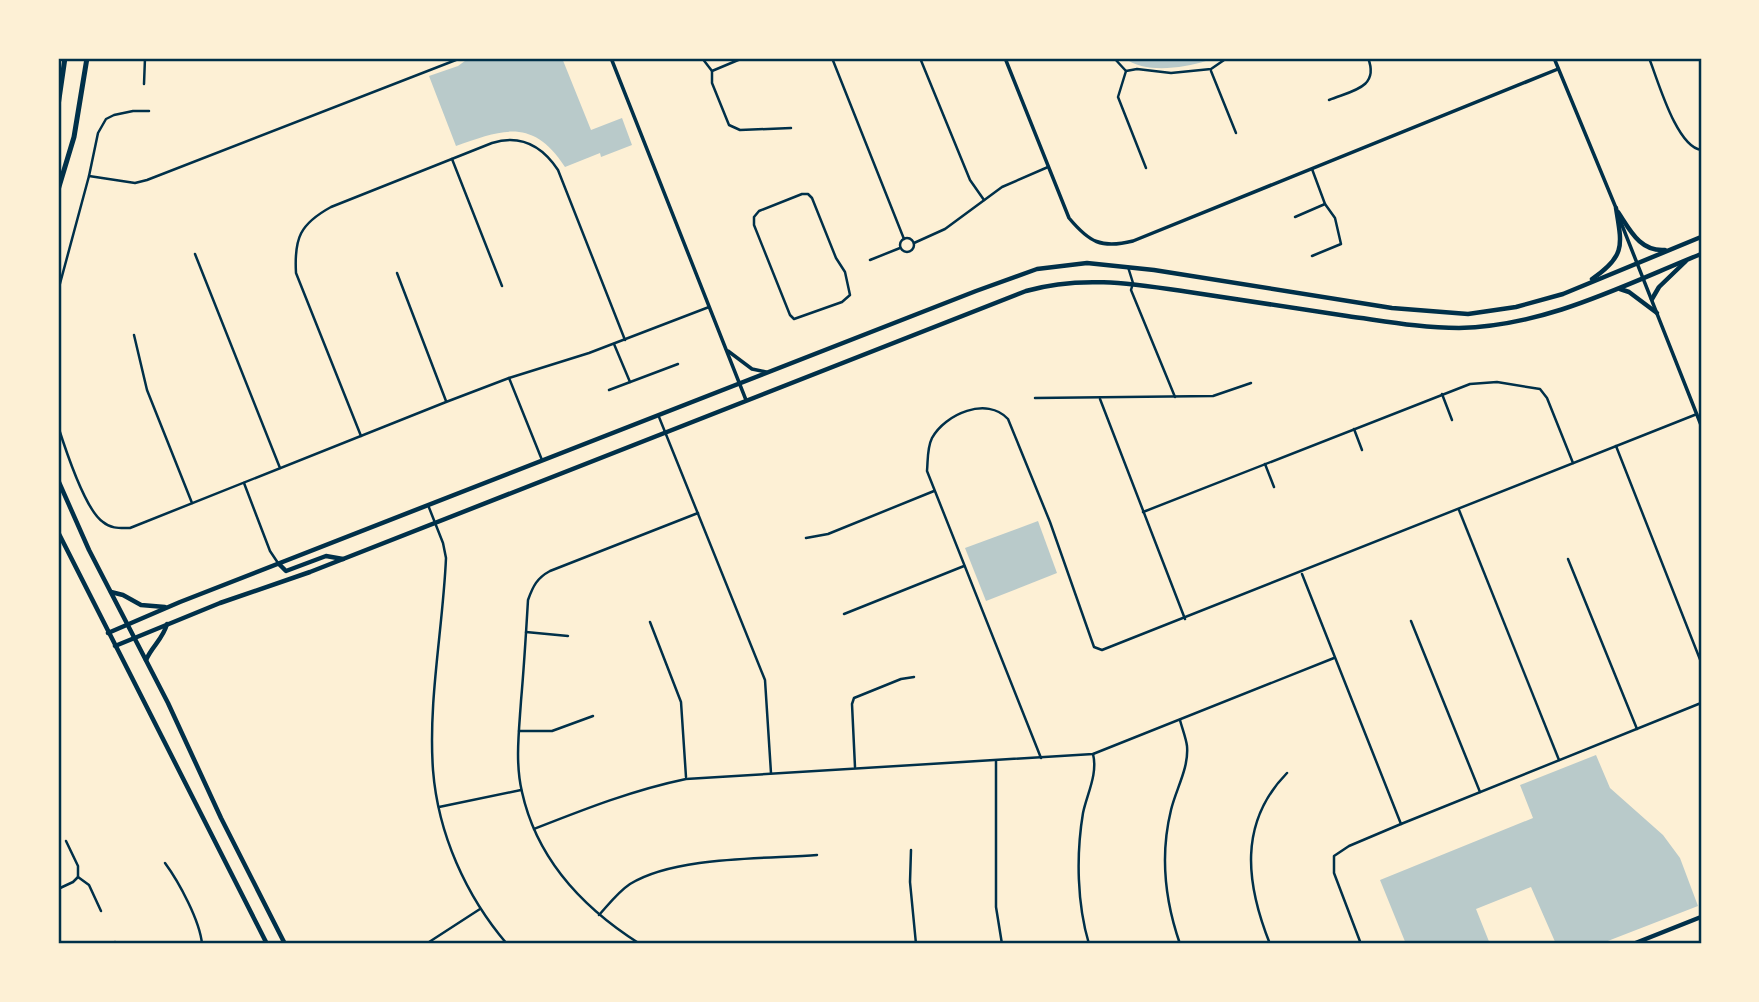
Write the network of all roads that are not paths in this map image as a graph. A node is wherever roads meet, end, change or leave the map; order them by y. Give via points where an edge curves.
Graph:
1 (65, 58) edge
2 (88, 58) edge
3 (145, 58) edge
4 (461, 58) edge
5 (611, 58) edge
6 (702, 58) edge
7 (743, 58) edge
8 (832, 58) edge
9 (920, 58) edge
10 (1005, 58) edge
11 (1114, 58) edge
12 (1227, 58) edge
13 (1368, 58) edge
14 (1554, 58) edge
15 (1649, 58) edge
16 (1210, 69) junction
17 (1558, 69) junction
18 (712, 71) junction
19 (1126, 71) junction
20 (144, 83) dead end
21 (1329, 100) dead end
22 (58, 106) edge
23 (149, 111) dead end
24 (791, 128) dead end
25 (1236, 133) dead end
26 (1701, 150) edge
27 (452, 159) junction
28 (1048, 167) junction
29 (1146, 168) dead end
30 (1312, 169) junction
31 (89, 176) junction
32 (58, 190) edge
33 (984, 200) junction
34 (1325, 204) junction
35 (1616, 208) junction
36 (1294, 216) dead end
37 (1701, 237) edge
38 (904, 239) junction
39 (914, 243) junction
40 (900, 248) junction
41 (1671, 249) junction
42 (195, 254) dead end
43 (1701, 254) edge
44 (1312, 256) dead end
45 (1689, 259) junction
46 (870, 260) dead end
47 (1637, 263) junction
48 (1128, 267) junction
49 (845, 272) joint
50 (397, 274) dead end
51 (1643, 278) junction
52 (1133, 283) junction
53 (1585, 284) junction
54 (502, 286) dead end
55 (1619, 288) junction
56 (58, 290) edge
57 (1651, 299) junction
58 (709, 307) junction
59 (1657, 313) junction
60 (134, 335) dead end
61 (625, 340) junction
62 (614, 344) junction
63 (726, 350) junction
64 (678, 363) dead end
65 (771, 373) junction
66 (509, 379) junction
67 (630, 382) junction
68 (1251, 383) dead end
69 (740, 385) junction
70 (609, 390) dead end
71 (1442, 394) junction
72 (1175, 397) junction
73 (1035, 398) dead end
74 (1100, 399) junction
75 (746, 400) junction
76 (446, 402) junction
77 (1697, 414) junction
78 (659, 416) junction
79 (1452, 420) dead end
80 (1701, 425) edge
81 (58, 426) edge
82 (1354, 429) junction
83 (665, 433) junction
84 (361, 436) junction
85 (1616, 446) junction
86 (1362, 450) dead end
87 (542, 461) junction
88 (1573, 463) junction
89 (1265, 464) junction
90 (280, 468) junction
91 (58, 480) edge
92 (244, 483) junction
93 (1274, 487) dead end
94 (934, 491) junction
95 (192, 503) junction
96 (428, 505) junction
97 (1459, 510) junction
98 (1143, 512) junction
99 (698, 513) junction
100 (435, 523) junction
101 (58, 532) edge
102 (806, 538) dead end
103 (344, 559) junction
104 (1568, 559) dead end
105 (279, 564) junction
106 (964, 566) junction
107 (1301, 573) junction
108 (110, 592) junction
109 (167, 607) junction
110 (844, 614) dead end
111 (1185, 619) junction
112 (1410, 621) dead end
113 (650, 622) dead end
114 (127, 624) junction
115 (167, 624) junction
116 (526, 632) junction
117 (108, 633) junction
118 (568, 636) dead end
119 (134, 638) junction
120 (115, 646) junction
121 (1334, 658) junction
122 (146, 661) junction
123 (1701, 662) edge
124 (914, 677) dead end
125 (1701, 704) edge
126 (593, 716) dead end
127 (1180, 720) junction
128 (1637, 729) junction
129 (519, 732) junction
130 (1093, 754) junction
131 (1041, 758) junction
132 (996, 761) junction
133 (1559, 761) junction
134 (855, 768) junction
135 (771, 773) junction
136 (1287, 773) dead end
137 (686, 779) junction
138 (521, 790) junction
139 (1480, 792) junction
140 (439, 807) junction
141 (1401, 824) junction
142 (534, 829) junction
143 (66, 841) dead end
144 (911, 850) dead end
145 (817, 855) dead end
146 (165, 863) dead end
147 (78, 877) junction
148 (58, 889) edge
149 (480, 909) junction
150 (101, 911) dead end
151 (598, 916) junction
152 (1701, 917) edge
153 (202, 944) edge
154 (267, 944) edge
155 (285, 944) edge
156 (426, 944) edge
157 (507, 944) edge
158 (640, 944) edge
159 (916, 944) edge
160 (1002, 944) edge
161 (1089, 944) edge
162 (1180, 944) edge
163 (1270, 944) edge
164 (1361, 944) edge
165 (1633, 944) edge

1 - 22 highway
2 - 32 highway via 74,137
3 - 20 street
4 - 31 street via 147,180 135,183
5 - 58 street
6 - 18 street
7 - 18 street
8 - 38 street
9 - 33 street via 970,180
10 - 28 street
11 - 19 street
12 - 16 street
13 - 21 street via 1372,68 1369,81
14 - 17 street
15 - 26 street via 1679,131 1687,143
16 - 19 street via 1171,74
16 - 25 street
17 - 30 street
17 - 35 street
18 - 24 street via 712,83 735,130
19 - 29 street via 1118,97
23 - 31 street via 106,119 98,133
27 - 54 street
27 - 61 street via 516,139 548,156 558,170
27 - 84 street via 331,207 311,217 299,234 296,273
28 - 30 street via 1069,218 1084,237 1120,244
28 - 33 street
30 - 34 street
31 - 56 street
33 - 39 street via 945,229
34 - 36 street
34 - 44 street via 1335,218 1341,244
35 - 41 main road via 1646,247
35 - 47 street
35 - 53 main road via 1620,248 1607,267
37 - 41 main road
38 - 39 street
38 - 40 street
39 - 40 street via 910,252
40 - 46 street
41 - 47 main road
42 - 90 street
43 - 45 main road
45 - 51 main road
45 - 57 main road
47 - 51 street
47 - 53 main road
48 - 52 street
48 - 53 main road via 1438,313 1516,307
48 - 65 main road via 1087,263 1046,268
49 - 49 street via 847,299 794,319 754,217 808,194
50 - 76 street
51 - 55 main road
51 - 57 street
52 - 55 main road via 1457,328 1545,316
52 - 72 street via 1131,290
52 - 75 main road via 1076,281 1026,291
55 - 59 main road
57 - 59 street
58 - 61 street
58 - 63 street
59 - 77 street
60 - 95 street via 147,390
61 - 62 street
62 - 66 street
62 - 67 street
63 - 65 street via 752,369
63 - 69 street
64 - 67 street
65 - 69 main road
66 - 76 street
66 - 87 street
67 - 70 street
68 - 72 street via 1213,396
69 - 75 street
69 - 78 main road
71 - 79 street
71 - 82 street
71 - 88 street via 1483,383 1540,389
72 - 74 street
73 - 74 street
74 - 98 street
75 - 83 main road
76 - 84 street
77 - 80 street
77 - 85 street
78 - 83 street
78 - 87 main road
81 - 95 street via 94,513 108,526 130,528
82 - 86 street
82 - 89 street
83 - 99 street
83 - 100 main road
84 - 90 street
85 - 88 street
85 - 123 street
87 - 96 main road
88 - 97 street
89 - 93 street
89 - 98 street
90 - 92 street
91 - 108 main road
92 - 95 street
92 - 105 street
94 - 102 street via 828,534
94 - 106 street
94 - 111 street via 928,454 937,430 976,408 1001,412 1011,425 1050,522 1094,647 1108,649
96 - 100 street
96 - 105 main road
97 - 107 street
97 - 133 street
98 - 111 street
99 - 116 street via 540,577 528,600
99 - 135 street via 765,680
100 - 103 main road
100 - 140 street via 446,558 432,736
101 - 117 main road
103 - 105 main road via 326,556 286,571
103 - 115 main road
104 - 128 street
105 - 109 main road
106 - 110 street
106 - 131 street
107 - 111 street
107 - 121 street
108 - 109 main road via 141,605
108 - 114 main road
109 - 114 main road
112 - 139 street
113 - 137 street via 681,702
114 - 117 main road
114 - 119 main road
115 - 119 main road
115 - 122 main road
116 - 118 street
116 - 129 street
117 - 120 main road
119 - 120 main road
119 - 122 main road
120 - 154 main road
121 - 127 street
121 - 141 street
122 - 155 main road
124 - 134 street via 854,698
125 - 128 street
126 - 129 street via 552,731
127 - 130 street
127 - 162 street via 1187,759 1171,811 1166,881
128 - 133 street
129 - 138 street
130 - 131 street
130 - 161 street via 1096,764 1083,815 1079,880
131 - 132 street
132 - 134 street
132 - 160 street via 996,907
133 - 139 street
134 - 135 street
135 - 137 street
136 - 163 street via 1271,789 1250,854 1258,916
137 - 142 street via 613,797
138 - 140 street
138 - 142 street
139 - 141 street
140 - 149 street via 452,854
141 - 164 street via 1334,856 1334,873
142 - 151 street via 561,876
143 - 147 street
144 - 159 street
145 - 151 street via 673,868 630,884
146 - 153 street
147 - 148 street
147 - 150 street via 89,884
149 - 156 street
149 - 157 street
151 - 158 street
152 - 165 main road

